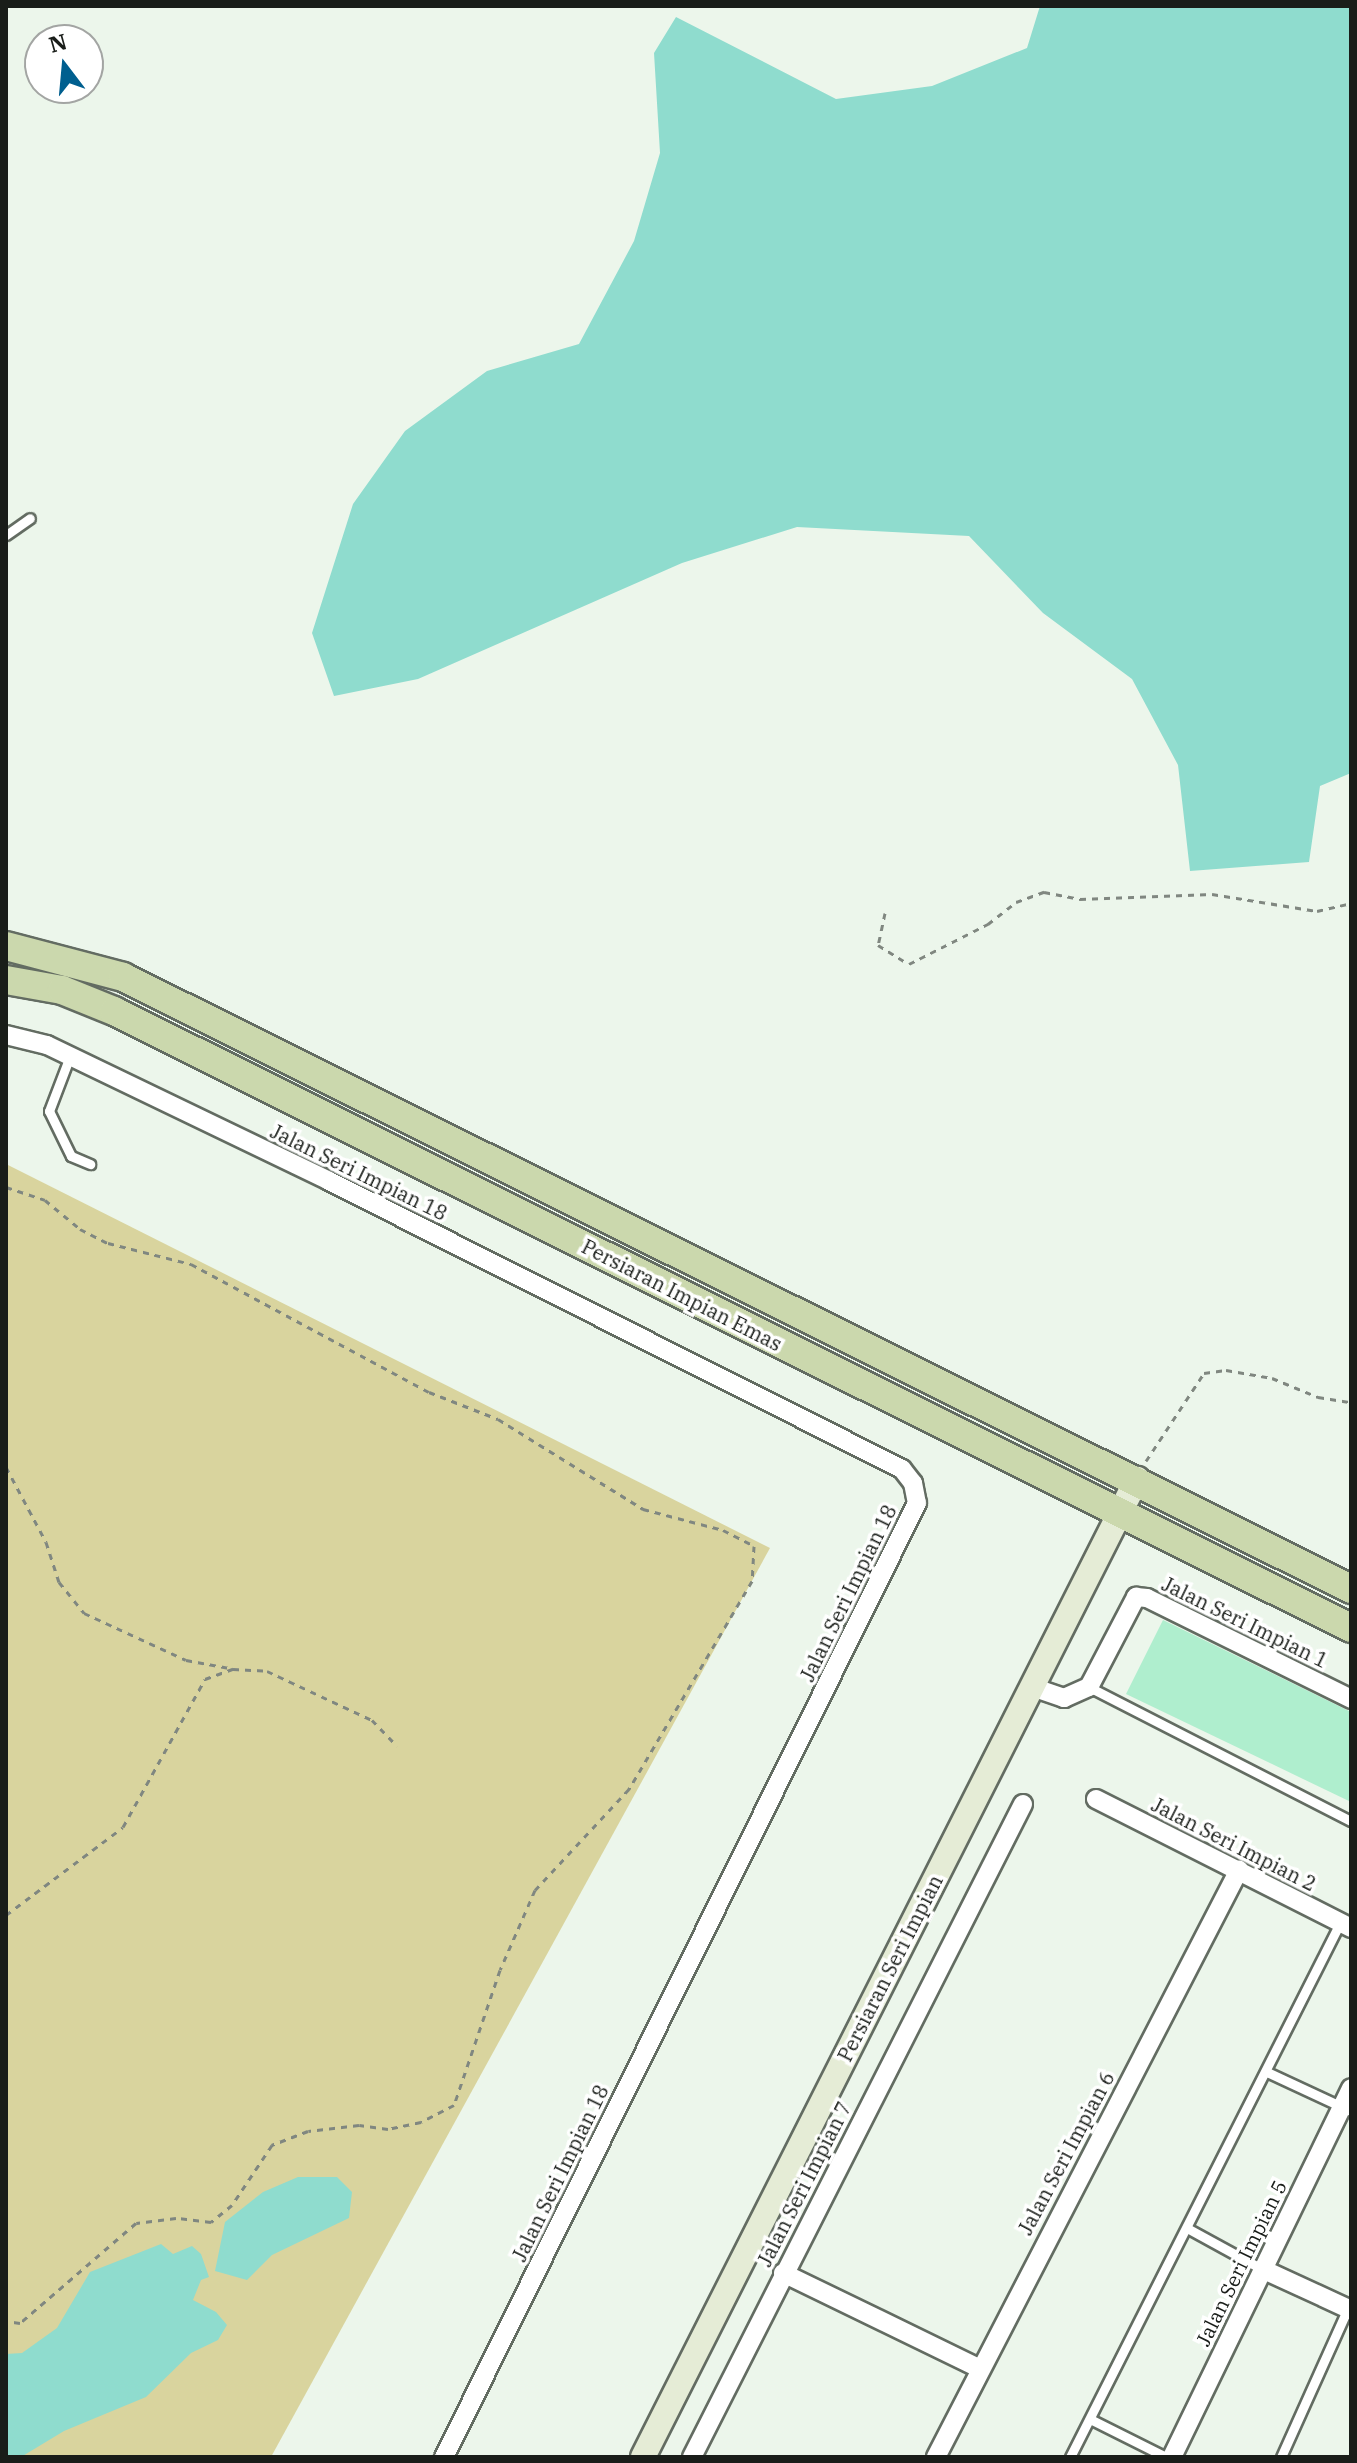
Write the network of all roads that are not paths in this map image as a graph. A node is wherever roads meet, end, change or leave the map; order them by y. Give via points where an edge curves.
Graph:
1 (30, 518) dead end
2 (6, 535) edge
3 (6, 946) edge
4 (6, 980) edge
5 (6, 1035) edge
6 (70, 1056) junction
7 (90, 1164) dead end
8 (1137, 1479) junction
9 (1119, 1514) junction
10 (1351, 1589) edge
11 (1351, 1628) edge
12 (1032, 1687) junction
13 (1089, 1687) junction
14 (1351, 1699) edge
15 (1096, 1799) dead end
16 (1023, 1804) dead end
17 (1351, 1821) edge
18 (1239, 1870) junction
19 (1346, 1925) edge
20 (1267, 2072) junction
21 (1351, 2088) edge
22 (1346, 2109) edge
23 (1187, 2228) junction
24 (1262, 2269) junction
25 (783, 2273) junction
26 (1350, 2307) edge
27 (979, 2368) junction
28 (1090, 2419) junction
29 (444, 2457) edge
30 (643, 2457) edge
31 (692, 2457) edge
32 (936, 2457) edge
33 (1070, 2457) edge
34 (1166, 2457) edge
35 (1172, 2457) edge
36 (1281, 2457) edge

1 - 2 lane
3 - 8 main road, Persiaran Impian Emas via 123,977
4 - 9 main road, Persiaran Impian Emas via 62,990 114,1011
5 - 6 street, Jalan Seri Impian 18
6 - 7 lane via 49,1111 71,1156
6 - 29 street, Jalan Seri Impian 18 via 902,1469 913,1483 917,1503
8 - 9 street, Persiaran Seri Impian
8 - 10 main road, Persiaran Impian Emas
9 - 11 main road, Persiaran Impian Emas
9 - 12 street, Persiaran Seri Impian
12 - 13 street via 1064,1698
12 - 30 street, Persiaran Seri Impian
13 - 14 street, Jalan Seri Impian 1 via 1136,1597
13 - 17 lane
15 - 18 street, Jalan Seri Impian 2
16 - 25 street, Jalan Seri Impian 7
18 - 19 street, Jalan Seri Impian 2
18 - 27 street, Jalan Seri Impian 6
19 - 20 lane
20 - 22 lane
20 - 23 lane
21 - 22 street, Jalan Seri Impian 5
22 - 24 street, Jalan Seri Impian 5
23 - 24 lane
23 - 28 lane
24 - 26 street
24 - 35 street, Jalan Seri Impian 5
25 - 27 street
25 - 31 street, Jalan Seri Impian 7
26 - 36 lane
27 - 32 street, Jalan Seri Impian 6
28 - 33 lane
28 - 34 lane

